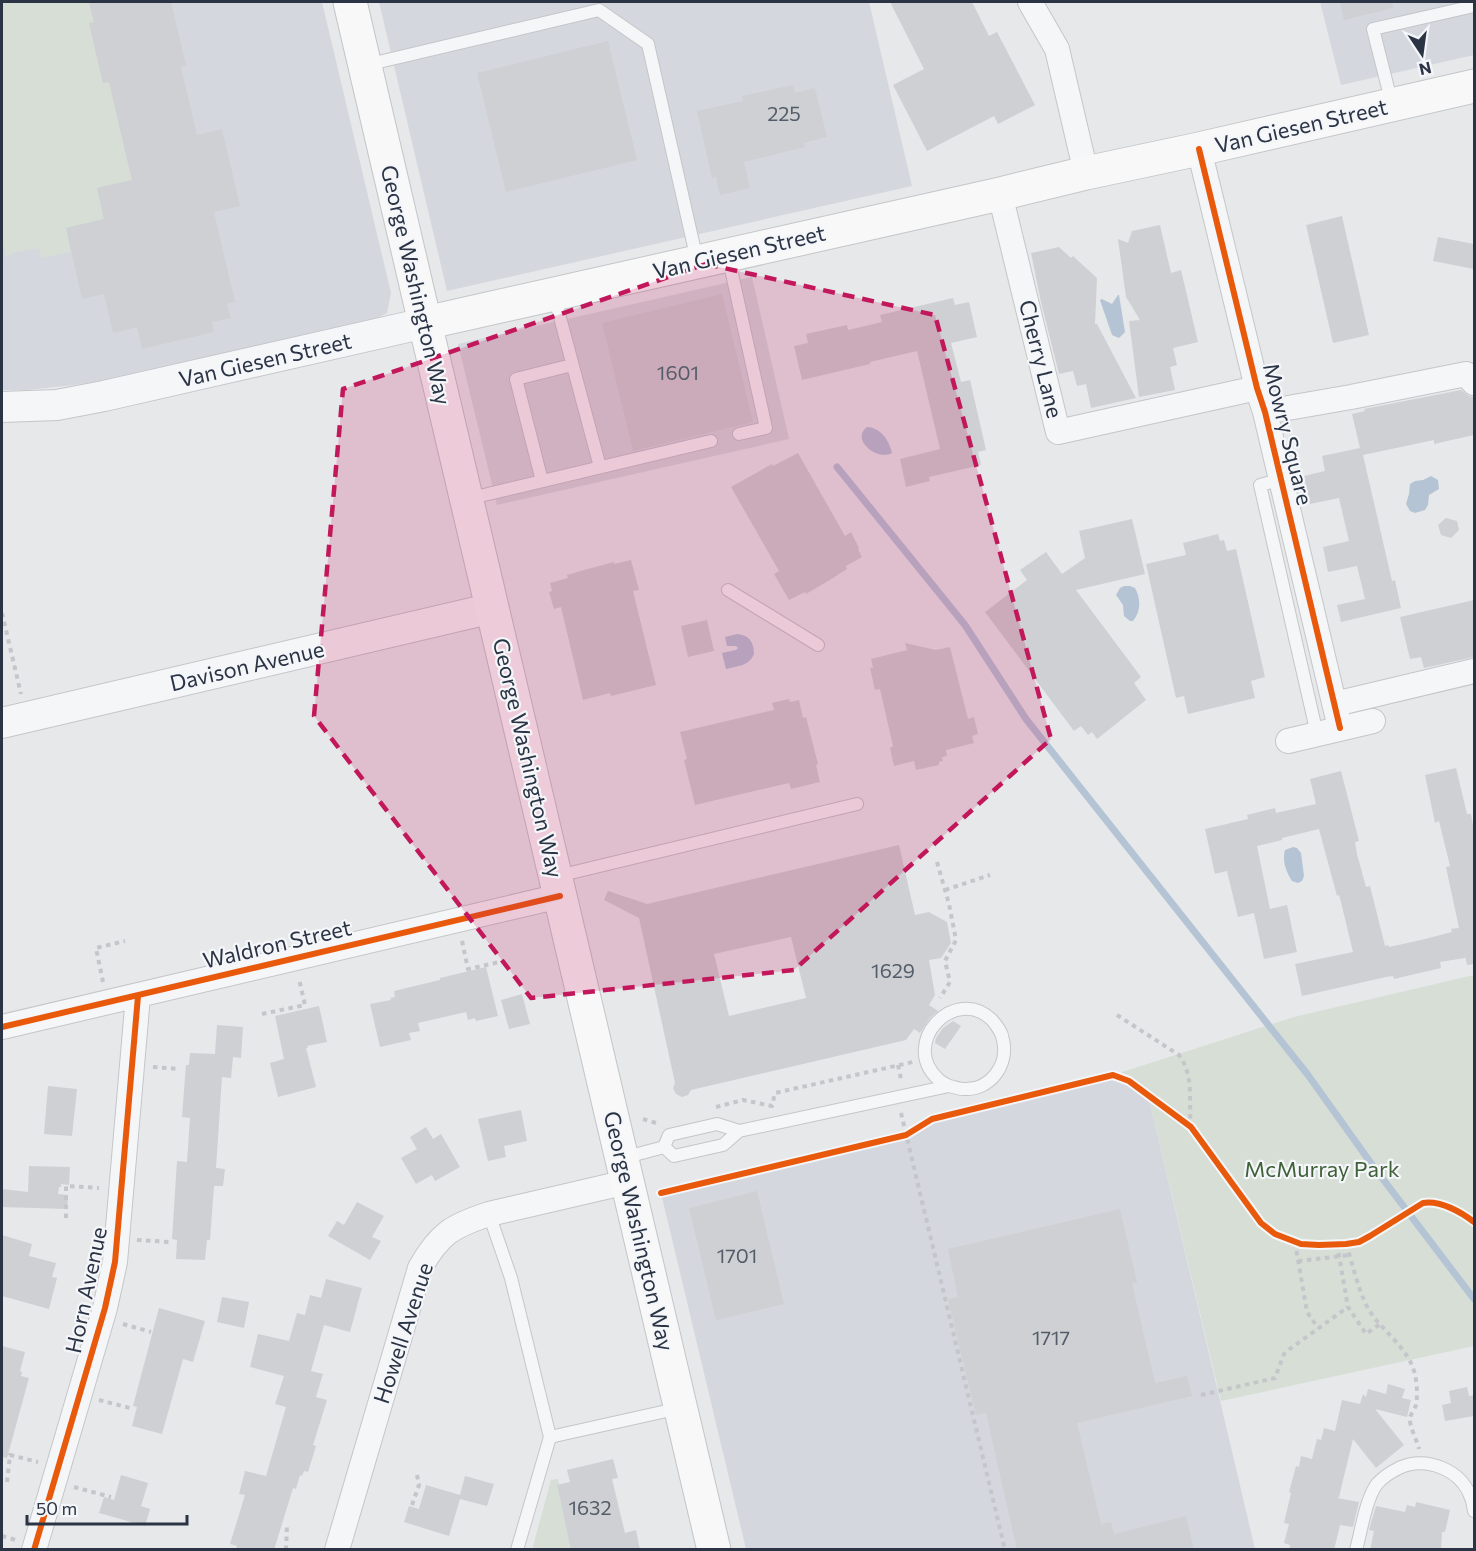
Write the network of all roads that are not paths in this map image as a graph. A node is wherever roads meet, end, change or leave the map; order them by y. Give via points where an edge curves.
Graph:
1 (351, 2) edge
2 (1030, 2) edge
3 (1473, 2) edge
4 (1474, 6) edge
5 (365, 65) junction
6 (1474, 86) edge
7 (1392, 105) junction
8 (1200, 149) junction
9 (1086, 173) junction
10 (1000, 194) junction
11 (728, 255) junction
12 (697, 262) junction
13 (554, 294) junction
14 (425, 323) junction
15 (572, 365) junction
16 (1474, 383) edge
17 (1257, 388) junction
18 (2, 407) edge
19 (1266, 412) junction
20 (739, 434) dead end
21 (711, 441) dead end
22 (600, 467) junction
23 (542, 481) junction
24 (467, 500) junction
25 (1295, 589) junction
26 (728, 590) dead end
27 (493, 609) junction
28 (818, 645) dead end
29 (1474, 671) edge
30 (1335, 704) junction
31 (1373, 720) dead end
32 (2, 723) edge
33 (1340, 728) junction
34 (1317, 734) junction
35 (1288, 741) dead end
36 (857, 804) dead end
37 (558, 886) junction
38 (138, 996) junction
39 (2, 1027) edge
40 (950, 1086) junction
41 (739, 1131) junction
42 (664, 1147) junction
43 (624, 1170) junction
44 (489, 1214) junction
45 (681, 1408) junction
46 (550, 1437) junction
47 (1474, 1511) edge
48 (25, 1545) edge
49 (337, 1550) edge
50 (517, 1550) edge
51 (714, 1550) edge
52 (1356, 1550) edge

1 - 5 main road, George Washington Way
2 - 9 street via 1056,50
3 - 4 lane
4 - 7 lane via 1373,29
5 - 12 lane via 599,10 648,44
5 - 14 main road, George Washington Way
6 - 7 main road, Van Giesen Street
7 - 8 main road, Van Giesen Street
8 - 9 main road, Van Giesen Street
8 - 17 street, Mowry Square
9 - 10 main road, Van Giesen Street
10 - 11 main road, Van Giesen Street
10 - 17 street, Cherry Lane via 1058,432
11 - 12 main road, Van Giesen Street
11 - 20 lane via 766,428
12 - 13 main road, Van Giesen Street
13 - 14 main road, Van Giesen Street
13 - 15 lane
14 - 18 street, Van Giesen Street via 104,396 57,405
14 - 24 main road, George Washington Way
15 - 22 lane
15 - 23 lane via 516,380
16 - 19 street, Mowry Square via 1466,374
17 - 19 street, Mowry Square
19 - 25 street, Mowry Square via 1281,479
21 - 22 lane
22 - 23 lane
23 - 24 lane
24 - 27 main road, George Washington Way
25 - 30 street, Mowry Square
25 - 34 lane
26 - 28 lane
27 - 32 street, Davison Avenue
27 - 37 main road, George Washington Way
29 - 30 street
30 - 33 street, Mowry Square
31 - 33 street
33 - 34 street
34 - 35 street
36 - 37 lane
37 - 38 street, Waldron Street
37 - 43 main road, George Washington Way
38 - 39 street, Waldron Street
38 - 48 street, Horn Avenue via 115,1263 105,1308
40 - 40 lane via 976,1088 989,1082 1003,1061 1003,1036 997,1025 976,1011 951,1012 930,1029 925,1055 929,1068
40 - 41 lane
41 - 42 lane via 723,1145 675,1156
41 - 42 lane via 717,1124 669,1135
42 - 43 lane
43 - 44 street, Howell Avenue
43 - 45 main road, George Washington Way
44 - 46 lane via 511,1278
44 - 49 street, Howell Avenue via 442,1237 420,1268
45 - 46 lane
45 - 51 main road, George Washington Way
46 - 50 lane
47 - 52 lane via 1471,1496 1448,1470 1433,1464 1408,1464 1383,1478 1371,1494

